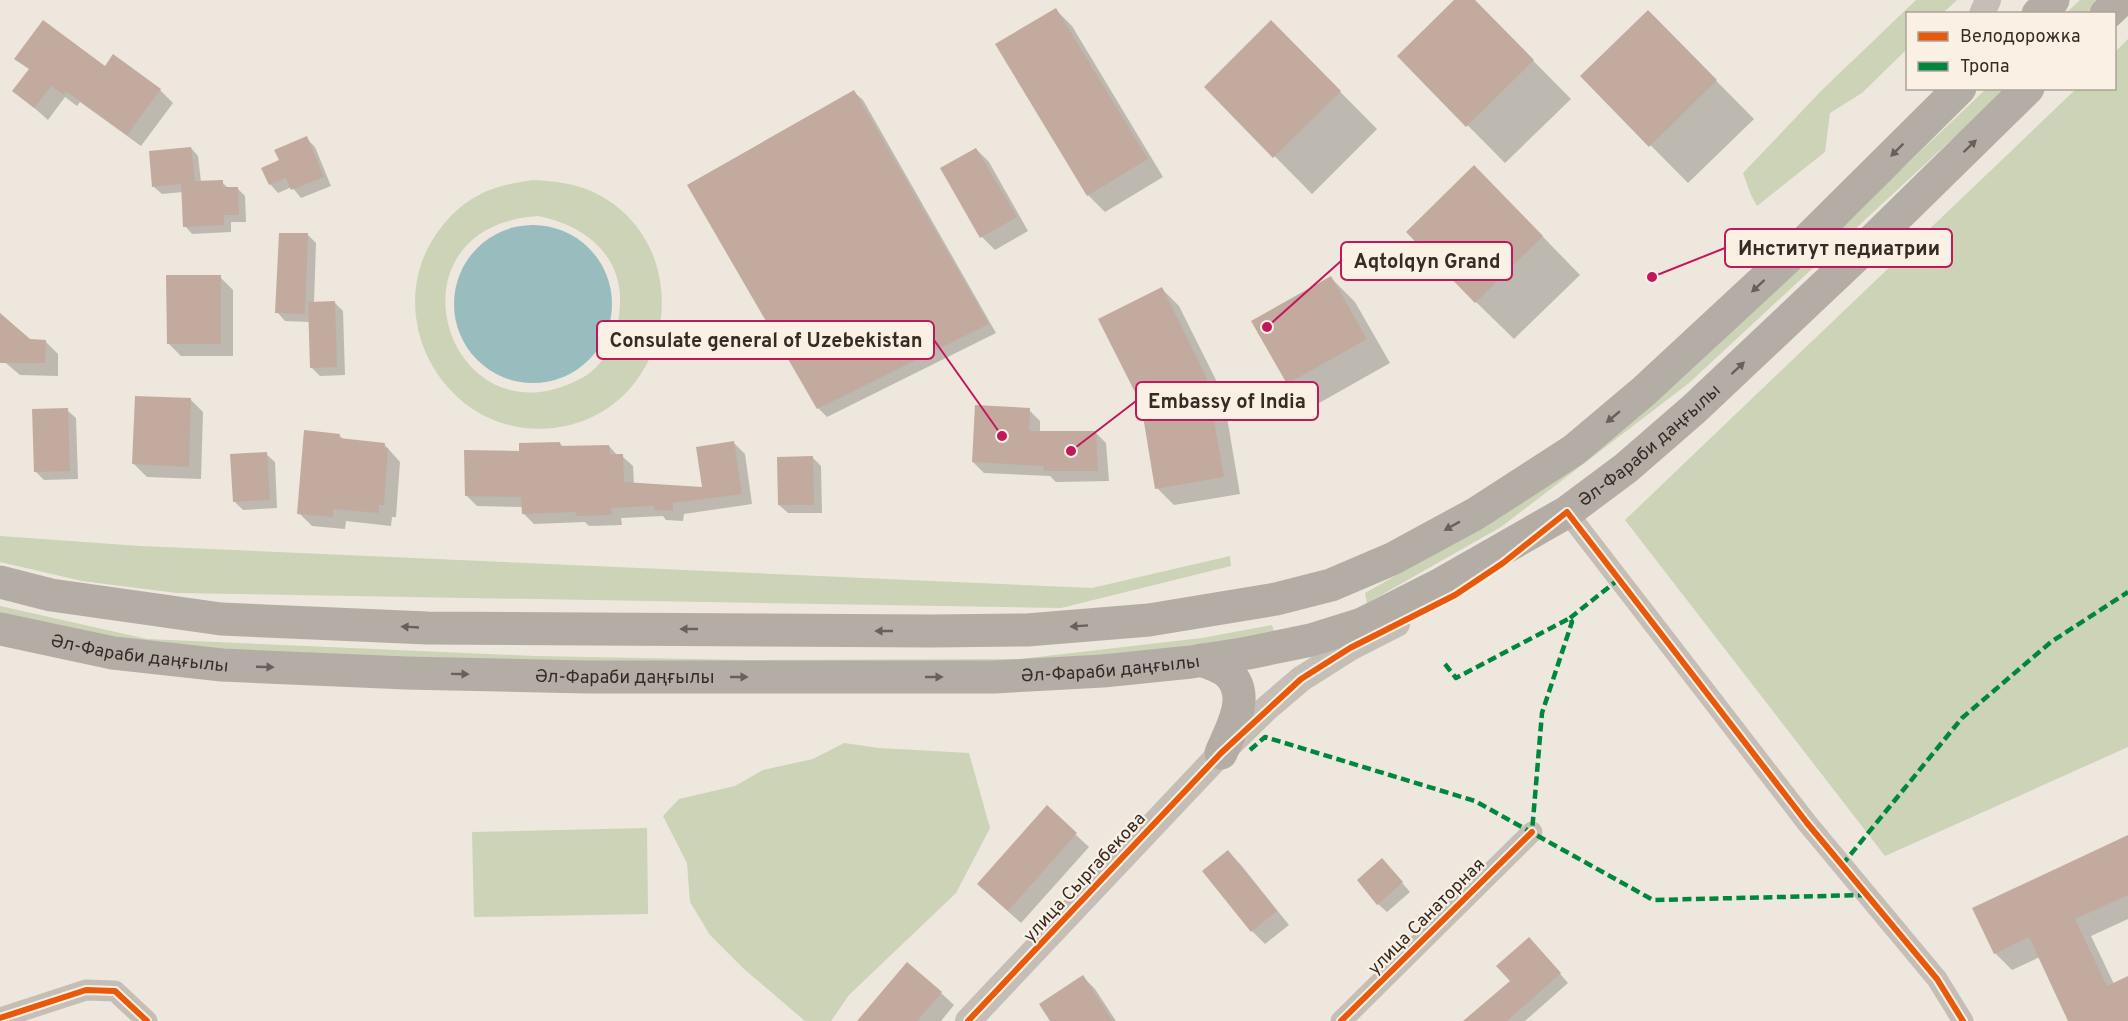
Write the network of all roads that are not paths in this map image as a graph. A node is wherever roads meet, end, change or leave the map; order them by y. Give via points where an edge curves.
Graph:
1 (2053, 0) edge
2 (2121, 0) edge
3 (2040, 12) edge
4 (2108, 12) edge
5 (2026, 90) edge
6 (1949, 95) edge
7 (1568, 512) junction
8 (0, 582) edge
9 (0, 629) edge
10 (1202, 660) junction
11 (1221, 753) junction
12 (1532, 832) dead end
13 (0, 1018) edge
14 (147, 1021) edge
15 (968, 1021) edge
16 (1341, 1021) edge
17 (1963, 1021) edge

1 - 3 main road
2 - 4 main road
7 -> 5 main road, Әл-Фараби даңғылы via 1694,410
6 -> 8 main road via 1809,238 1644,391 1574,450 1475,514 1392,559 1332,585 1243,605 1137,621 1027,630 932,631 427,628 221,619 51,595
7 - 10 main road, Әл-Фараби даңғылы via 1362,624 1311,640
7 - 11 street, улица Сыргабекова via 1455,595 1350,648 1301,679
7 - 17 street via 1807,823 1937,980
9 -> 10 main road, Әл-Фараби даңғылы via 113,653 211,664 406,673 994,677
10 - 11 main road via 1227,672 1238,685 1240,698
11 - 15 street, улица Сыргабекова
12 - 16 street, улица Санаторная
13 - 14 street via 86,990 115,992

